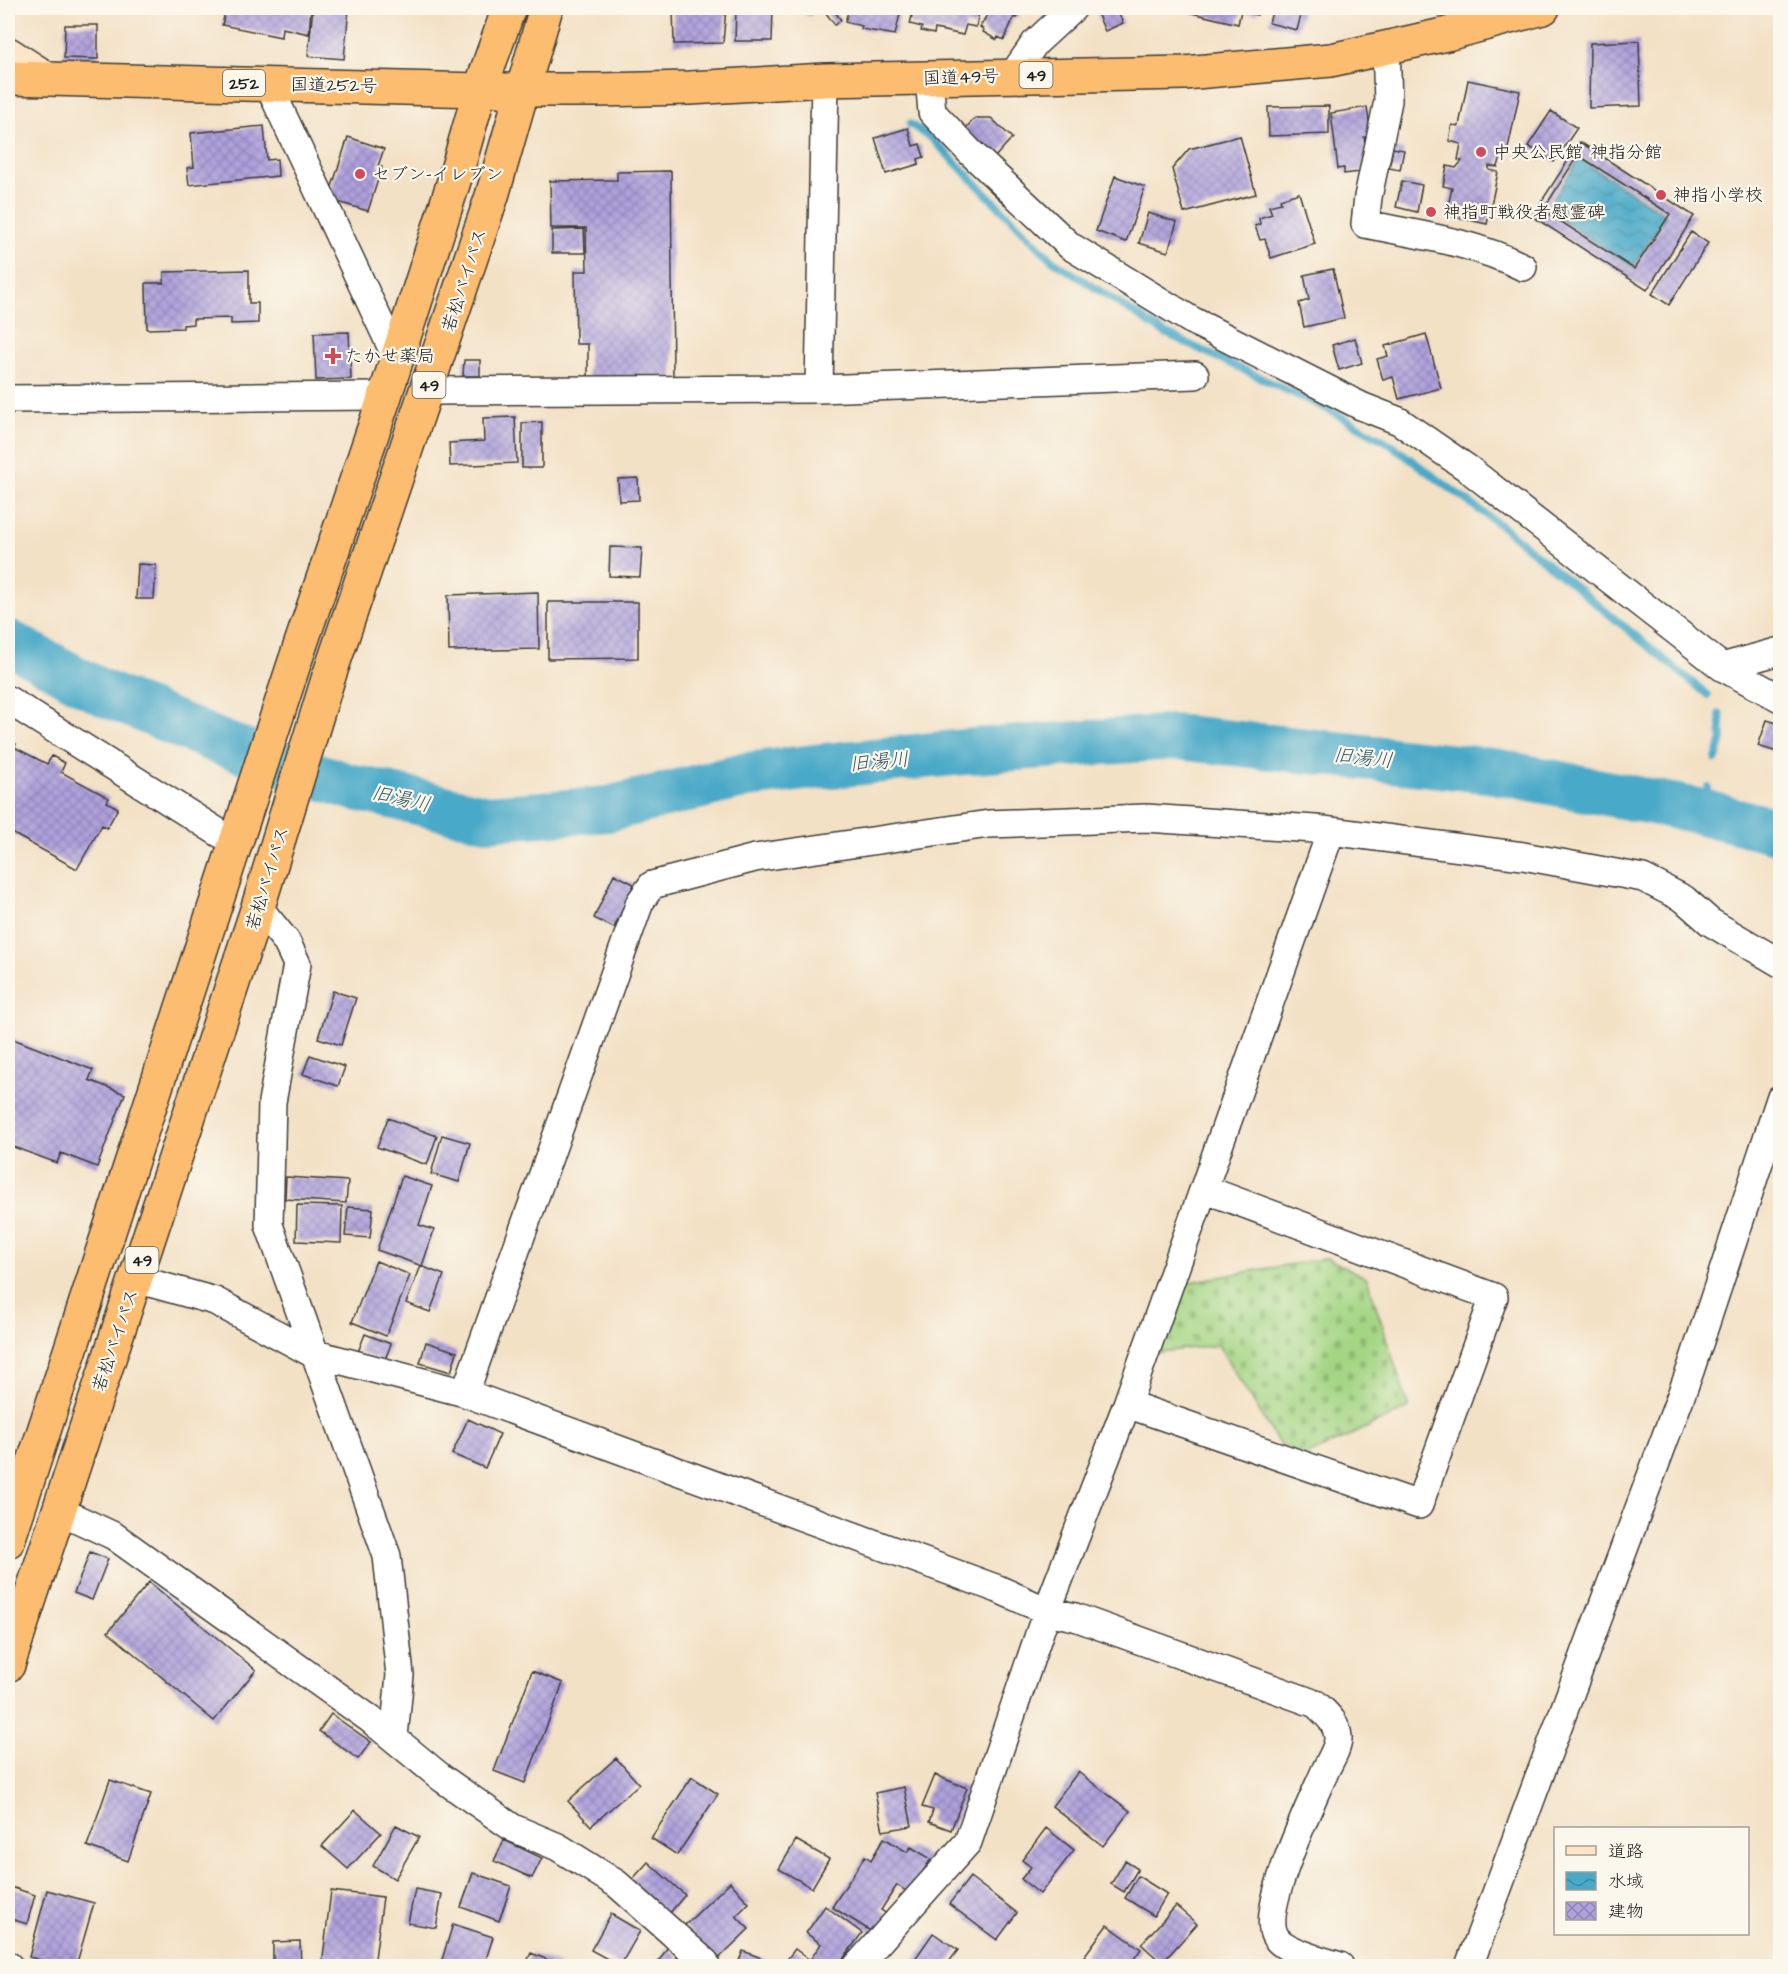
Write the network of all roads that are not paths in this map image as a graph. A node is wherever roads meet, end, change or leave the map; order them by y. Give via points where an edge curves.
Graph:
1 (509, 8) edge
2 (546, 8) edge
3 (1073, 8) edge
4 (1543, 8) edge
5 (1471, 15) edge
6 (1386, 47) junction
7 (8, 54) edge
8 (1012, 76) junction
9 (44, 77) junction
10 (8, 78) edge
11 (929, 78) junction
12 (825, 80) junction
13 (268, 84) junction
14 (480, 90) junction
15 (523, 90) junction
16 (1524, 267) dead end
17 (397, 359) junction
18 (1194, 375) dead end
19 (819, 389) junction
20 (427, 390) junction
21 (385, 396) junction
22 (8, 399) edge
23 (1780, 651) edge
24 (1722, 667) junction
25 (1780, 698) edge
26 (8, 700) edge
27 (1331, 831) junction
28 (229, 837) junction
29 (258, 907) junction
30 (1780, 963) edge
31 (1780, 1099) edge
32 (1204, 1189) junction
33 (136, 1279) junction
34 (312, 1353) junction
35 (465, 1394) junction
36 (1127, 1404) junction
37 (58, 1510) junction
38 (8, 1541) edge
39 (1047, 1611) junction
40 (8, 1665) edge
41 (393, 1737) junction
42 (702, 1966) edge
43 (857, 1966) edge
44 (1340, 1966) edge
45 (1469, 1966) edge

1 - 14 highway
2 - 15 highway, 若松バイパス
3 - 8 street via 1035,43
4 - 5 highway, 国道49号 / 49
5 - 6 highway, 国道49号 / 49
6 - 8 highway, 国道49号 / 49 via 1331,60 1184,73
6 - 16 street via 1388,101 1365,224 1469,244
7 - 9 main road
8 - 11 highway, 国道49号 / 49
9 - 10 highway, 国道252号 / 252
9 - 13 highway, 国道252号 / 252
11 - 12 highway, 国道49号 / 49
11 - 24 street via 932,112 1070,246 1191,320 1361,406 1399,421 1467,468
12 - 15 highway, 国道49号 / 49 via 690,88
12 - 19 street
13 - 14 highway, 国道252号 / 252
13 - 17 street
14 - 15 highway, 国道49号 / 49
14 - 17 highway, 49
15 - 20 highway, 若松バイパス / 49 via 501,169
17 - 21 highway, 49
18 - 19 street
19 - 20 street
20 - 29 highway, 若松バイパス / 49 via 328,679
21 - 22 street
21 - 28 highway, 49 via 293,667
23 - 24 street
24 - 25 street
26 - 28 street
27 - 30 street via 1523,856 1643,878 1684,898 1710,922
27 - 32 street
27 - 35 street via 1146,818 990,824 755,858 652,885 640,902
28 - 38 highway, 49
29 - 33 highway, 若松バイパス / 49
29 - 34 street via 286,940 297,964 272,1102 269,1225
31 - 45 street via 1690,1371
32 - 36 street
32 - 36 street via 1494,1297 1419,1505
33 - 34 street via 215,1301
33 - 37 highway, 若松バイパス / 49
34 - 35 street
34 - 41 street via 387,1556 400,1675
35 - 39 street via 998,1589
36 - 39 street
37 - 40 highway, 若松バイパス / 49
37 - 41 street via 114,1536
39 - 43 street via 968,1842
39 - 44 street via 1075,1617 1316,1704 1335,1723 1338,1739 1270,1917 1275,1936 1290,1948
41 - 42 street via 443,1779 513,1828 558,1847 617,1884 705,1962

